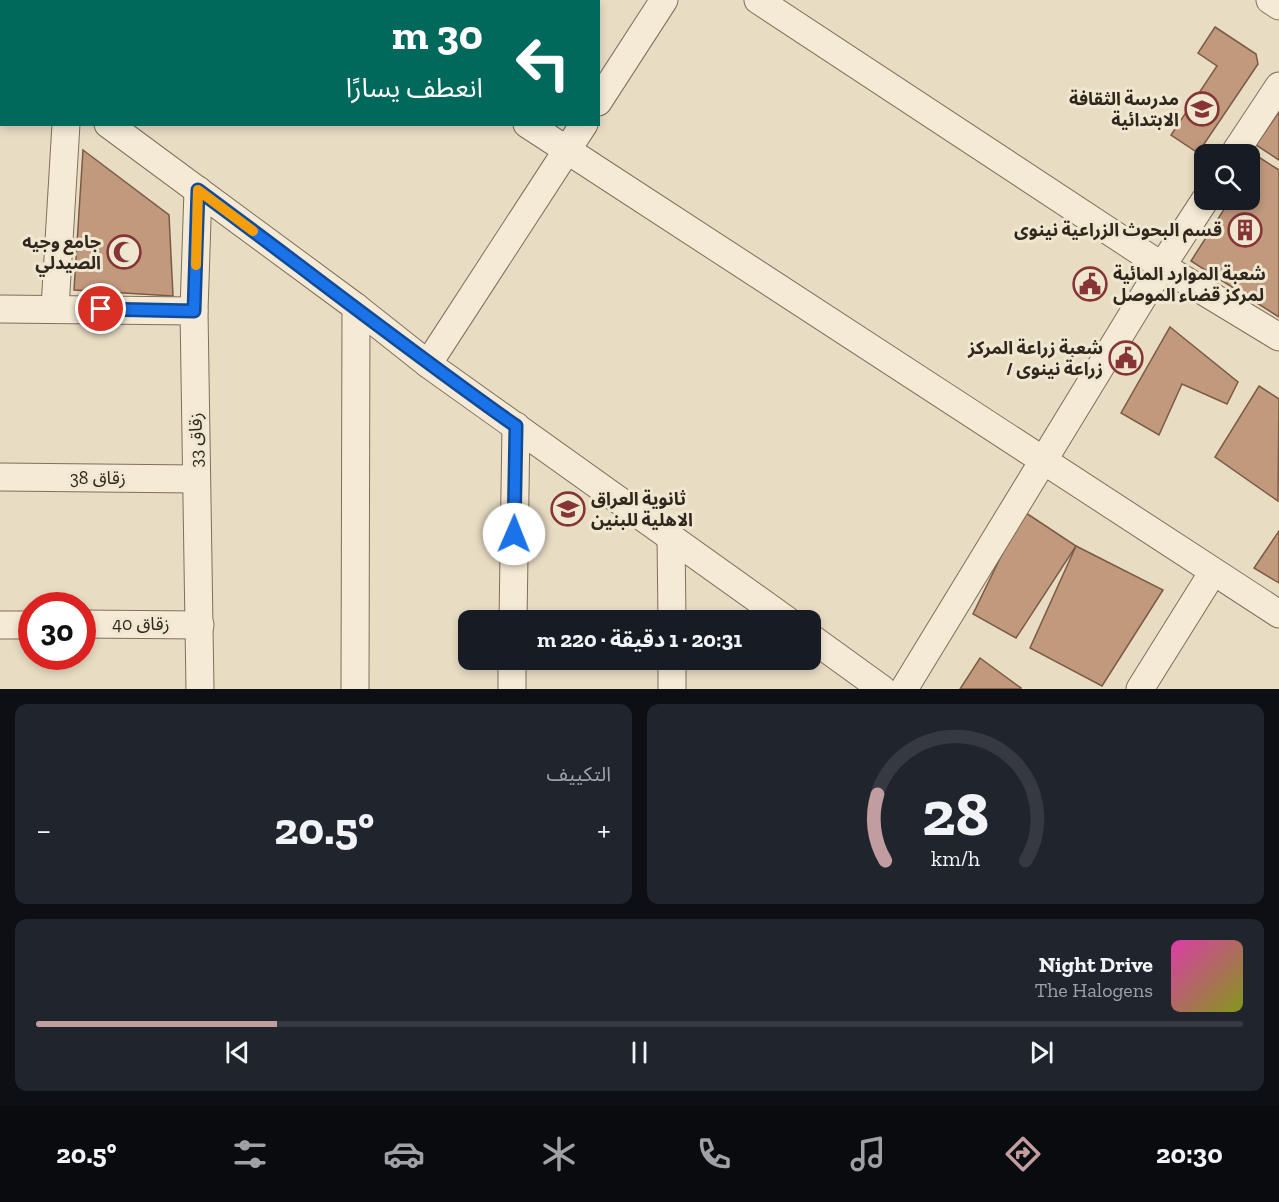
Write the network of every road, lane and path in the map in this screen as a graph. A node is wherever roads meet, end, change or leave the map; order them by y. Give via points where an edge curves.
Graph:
1 (664, 0) edge
2 (758, 0) edge
3 (1270, 0) edge
4 (1279, 6) edge
5 (1279, 86) edge
6 (600, 99) edge
7 (66, 126) edge
8 (111, 126) edge
9 (530, 126) edge
10 (583, 126) edge
11 (1241, 144) edge
12 (567, 150) junction
13 (198, 190) junction
14 (1198, 210) edge
15 (1162, 266) junction
16 (55, 308) junction
17 (356, 308) junction
18 (0, 309) edge
19 (194, 311) junction
20 (1279, 337) edge
21 (428, 364) junction
22 (516, 426) junction
23 (1043, 461) junction
24 (0, 477) edge
25 (196, 478) junction
26 (671, 537) junction
27 (1212, 572) junction
28 (513, 610) edge
29 (672, 610) edge
30 (773, 610) edge
31 (1279, 614) edge
32 (96, 624) edge
33 (0, 625) edge
34 (18, 625) edge
35 (200, 625) junction
36 (821, 645) edge
37 (512, 670) edge
38 (672, 670) edge
39 (200, 689) edge
40 (355, 689) edge
41 (512, 689) edge
42 (672, 689) edge
43 (882, 689) edge
44 (904, 689) edge
45 (1140, 689) edge

1 - 6 street
2 - 15 street
3 - 4 street
5 - 11 street
7 - 16 street
8 - 13 street
9 - 12 street
10 - 12 street
12 - 21 street
12 - 23 street
13 - 17 street
13 - 19 street, زقاق 33
14 - 15 street
15 - 20 street
15 - 23 street
16 - 18 street
16 - 19 street
17 - 21 street
17 - 40 street
19 - 25 street, زقاق 33
21 - 22 street
22 - 26 street
22 - 28 street
23 - 27 street
23 - 44 street
24 - 25 street, زقاق 38
25 - 35 street, زقاق 33
26 - 29 street
26 - 30 street
27 - 31 street
27 - 45 street
32 - 35 street, زقاق 40
33 - 34 street
35 - 39 street, زقاق 33
36 - 43 street
37 - 41 street
38 - 42 street

